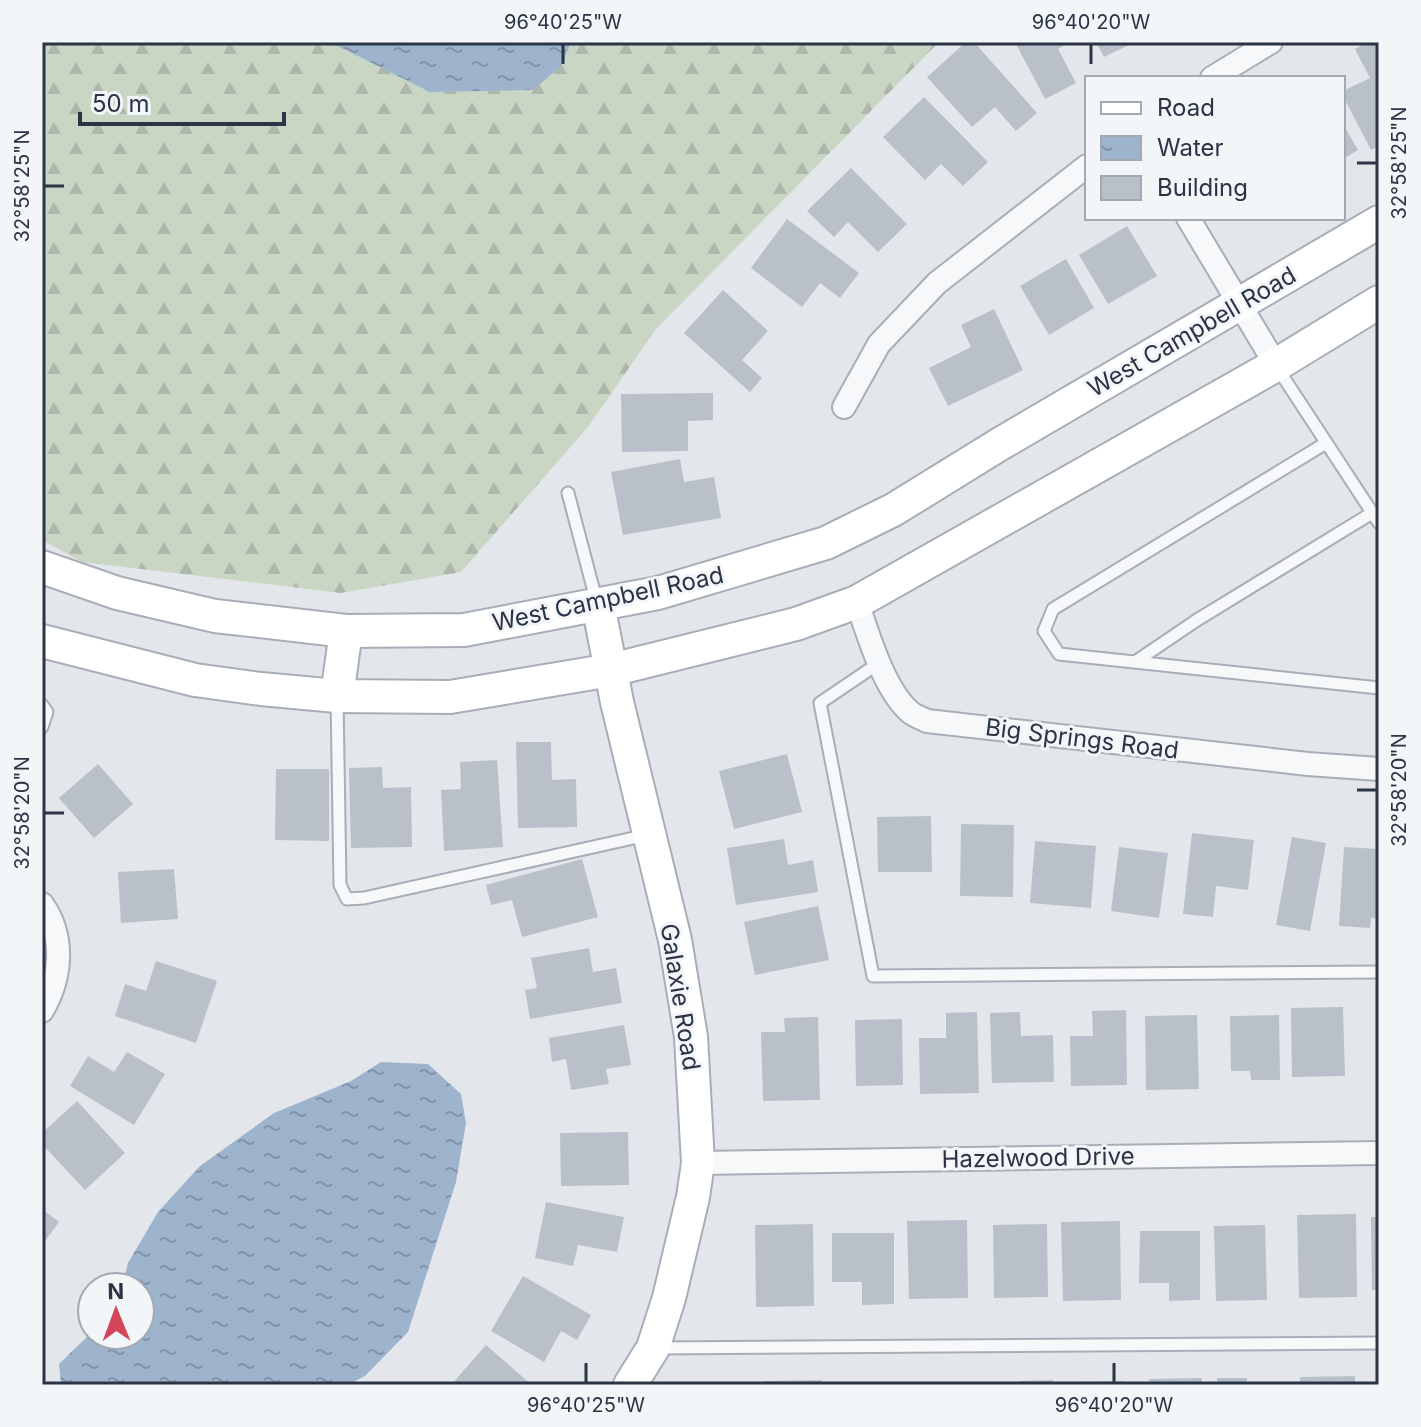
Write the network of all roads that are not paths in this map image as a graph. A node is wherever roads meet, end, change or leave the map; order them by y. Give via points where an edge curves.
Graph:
1 (1271, 42) edge
2 (1215, 76) edge
3 (1085, 168) edge
4 (1189, 220) edge
5 (1379, 222) edge
6 (1379, 302) edge
7 (1241, 304) junction
8 (1276, 365) junction
9 (844, 407) dead end
10 (1326, 443) junction
11 (568, 493) dead end
12 (1376, 518) edge
13 (42, 567) edge
14 (857, 602) junction
15 (598, 604) junction
16 (346, 631) junction
17 (42, 641) edge
18 (1135, 662) junction
19 (880, 663) junction
20 (611, 670) junction
21 (1379, 688) edge
22 (337, 696) junction
23 (42, 705) edge
24 (42, 727) edge
25 (1379, 769) edge
26 (648, 835) junction
27 (42, 904) edge
28 (1379, 972) edge
29 (42, 1011) edge
30 (1379, 1153) edge
31 (698, 1163) junction
32 (1379, 1343) edge
33 (653, 1348) junction
34 (630, 1385) edge

1 - 2 street
3 - 9 street via 937,283 879,344
4 - 7 street
5 - 7 main road, West Campbell Road
6 - 8 main road
7 - 8 street
7 - 15 main road, West Campbell Road via 893,510 826,543 658,593
8 - 10 lane
8 - 14 main road
10 - 12 lane
10 - 18 lane via 1053,609 1044,631 1059,654
11 - 15 lane
12 - 18 lane via 1197,620
13 - 16 main road, West Campbell Road via 117,593 215,616
14 - 19 street, Big Springs Road
14 - 20 main road via 796,624
15 - 16 main road, West Campbell Road via 464,630
15 - 20 main road, Galaxie Road
16 - 22 main road
17 - 22 main road via 195,680
18 - 21 lane
19 - 25 street, Big Springs Road via 896,696 927,721
19 - 28 lane via 820,703 873,976
20 - 22 main road via 450,697
20 - 26 main road, Galaxie Road
22 - 26 lane via 340,885 347,899
23 - 24 lane via 47,712
26 - 31 main road, Galaxie Road via 675,940 691,1037
27 - 29 street via 59,948 58,968
30 - 31 street, Hazelwood Drive
31 - 33 main road, Galaxie Road
32 - 33 lane
33 - 34 main road, Galaxie Road

